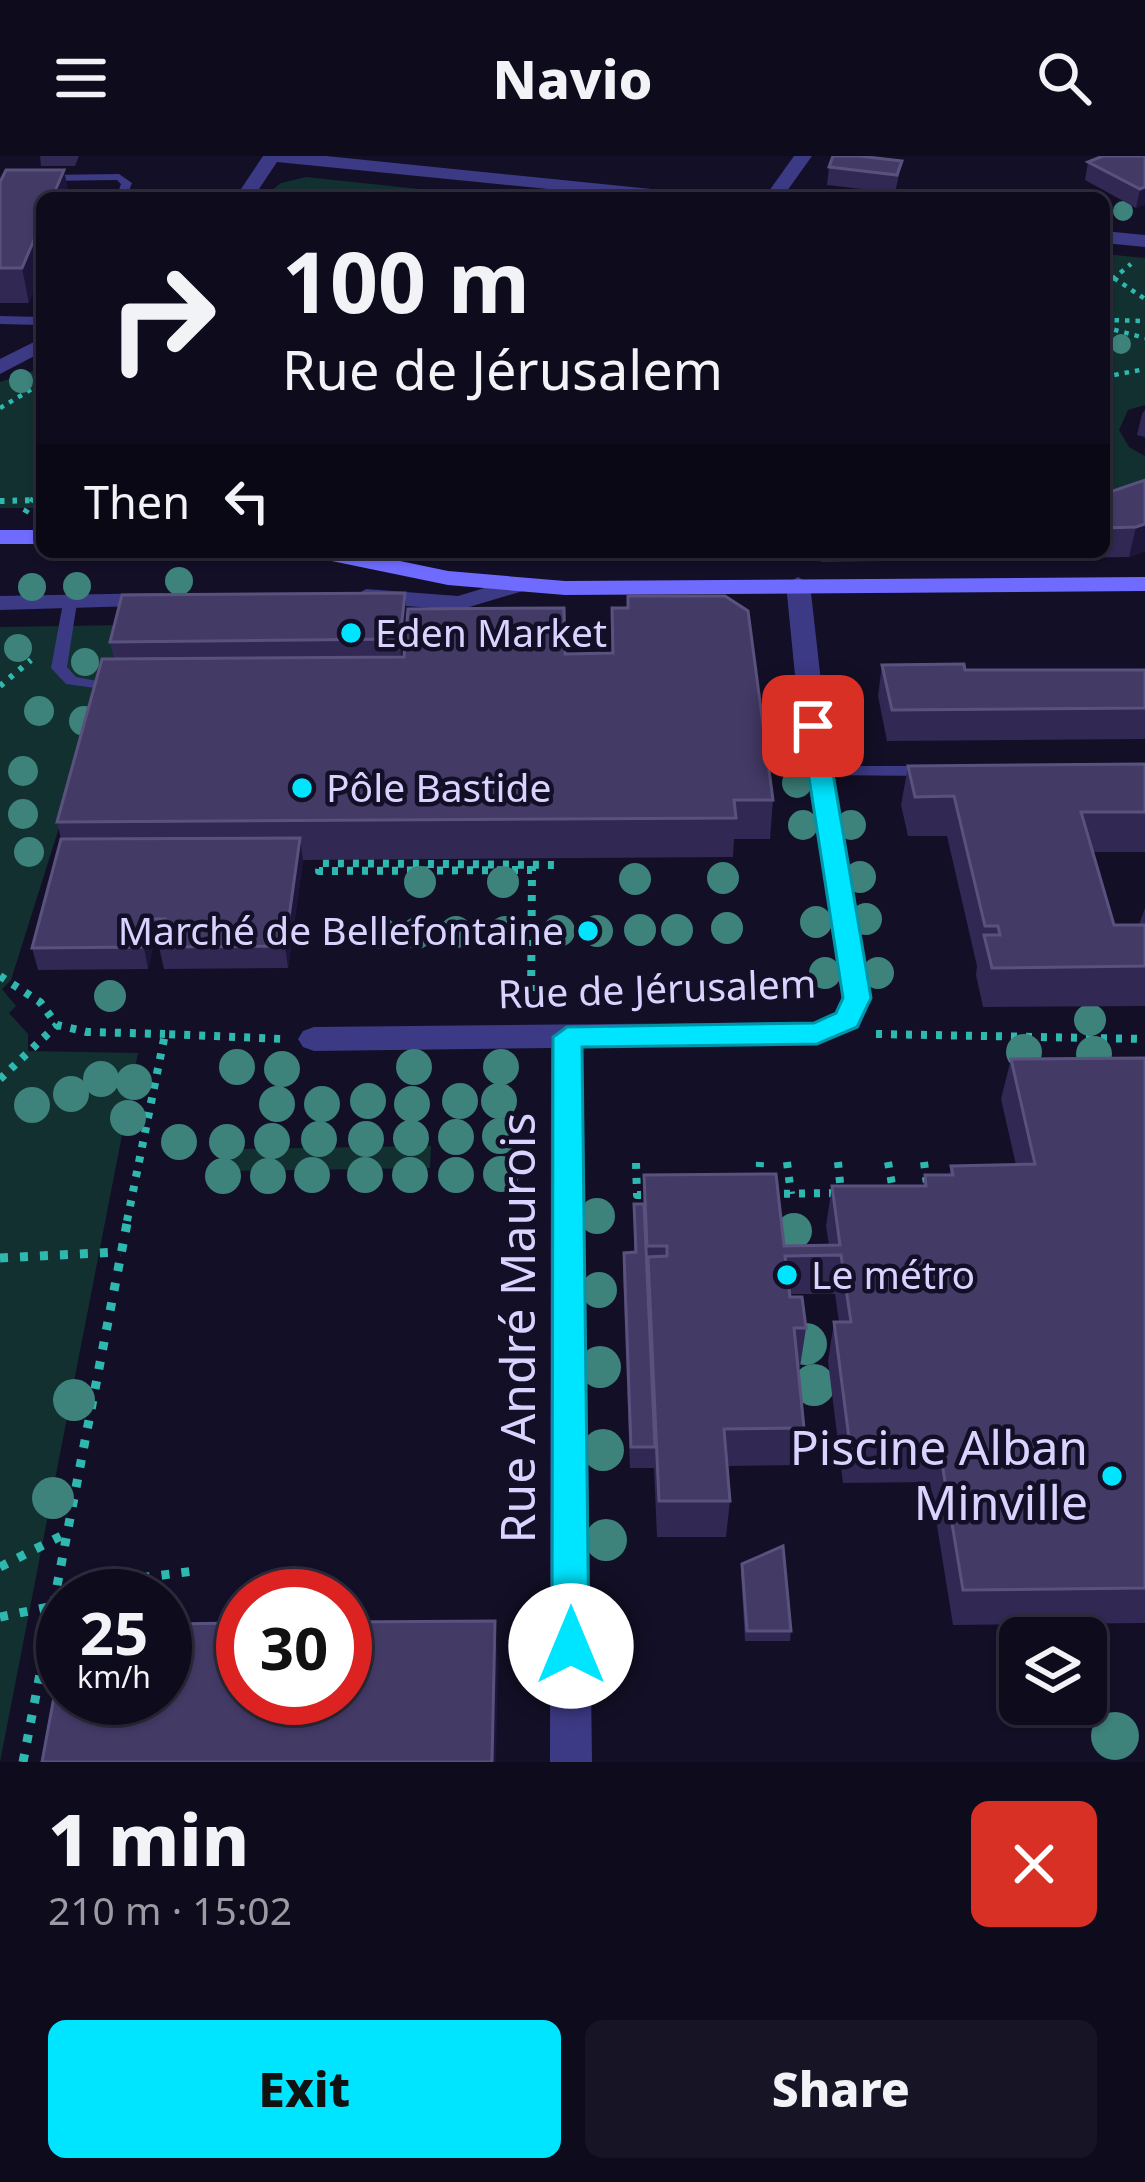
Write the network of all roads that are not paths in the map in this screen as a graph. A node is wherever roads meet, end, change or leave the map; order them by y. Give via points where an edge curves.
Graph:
1 (272, 156) edge
2 (803, 156) edge
3 (31, 178) edge
4 (123, 192) edge
5 (248, 192) edge
6 (631, 192) edge
7 (777, 192) edge
8 (1110, 239) edge
9 (1143, 249) edge
10 (0, 320) edge
11 (36, 321) edge
12 (36, 347) edge
13 (0, 368) edge
14 (0, 537) edge
15 (36, 537) edge
16 (356, 558) edge
17 (798, 584) junction
18 (1145, 584) edge
19 (514, 586) junction
20 (334, 597) edge
21 (190, 600) edge
22 (0, 603) edge
23 (70, 603) junction
24 (139, 688) edge
25 (822, 771) junction
26 (945, 771) edge
27 (549, 1037) junction
28 (314, 1039) road end
29 (571, 1762) edge

1 - 5 street
1 - 6 street
2 - 7 street
3 - 4 lane via 119,177
8 - 9 street
10 - 11 lane
12 - 13 street
14 - 15 street
16 - 19 street
17 - 18 street
17 - 19 street
17 - 25 street, Rue de Jérusalem
19 - 20 street via 460,603
21 - 23 street
22 - 23 street
23 - 24 lane via 59,668 94,688
25 - 26 lane
25 - 27 street, Rue de Jérusalem via 857,998 848,1020 817,1033
27 - 28 street, Rue de Jérusalem
27 - 29 street, Rue André Maurois

